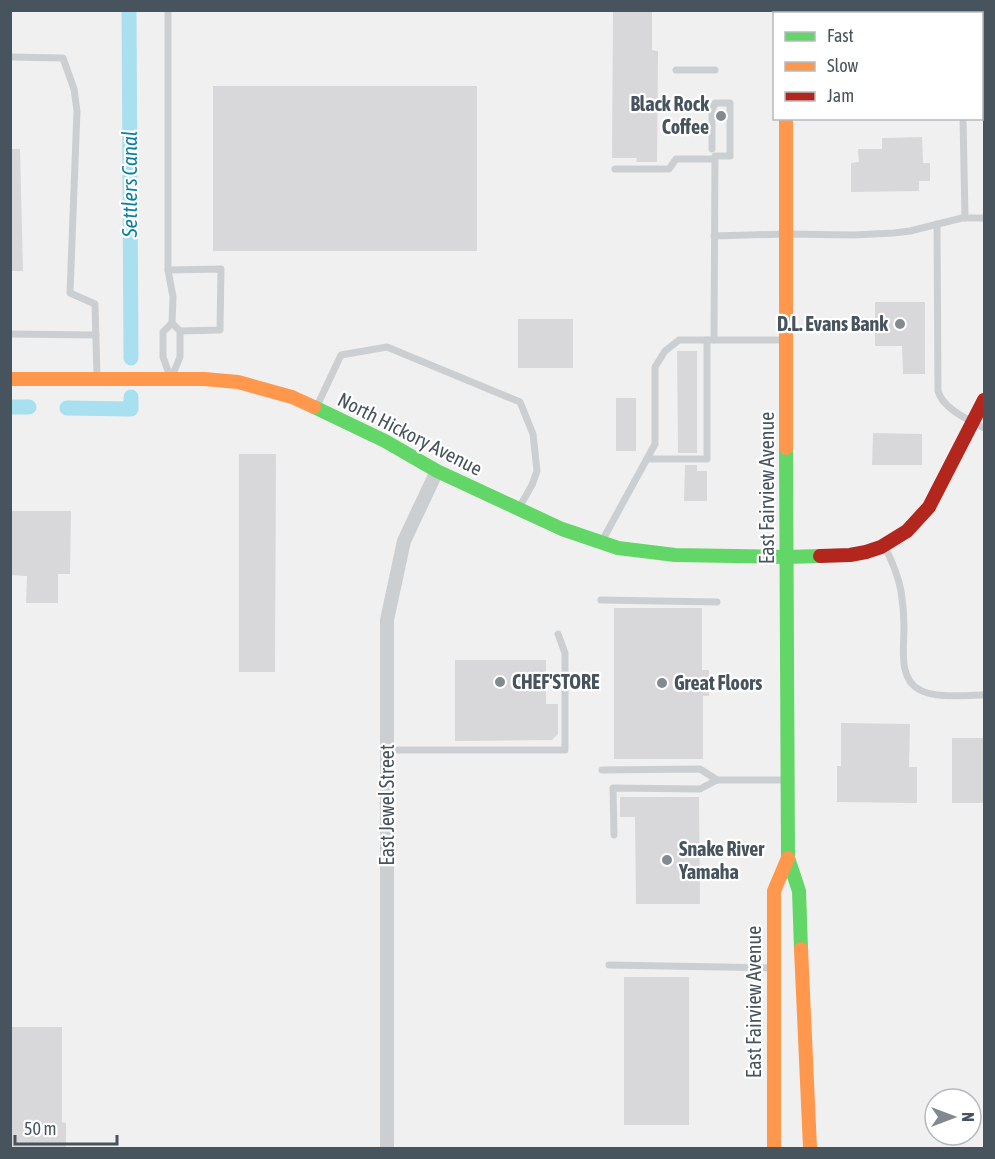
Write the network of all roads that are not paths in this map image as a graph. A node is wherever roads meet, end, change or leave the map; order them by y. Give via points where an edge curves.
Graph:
1 (168, 10) edge
2 (10, 57) edge
3 (676, 70) dead end
4 (715, 70) dead end
5 (786, 120) edge
6 (963, 120) edge
7 (713, 152) joint
8 (615, 168) dead end
9 (964, 218) junction
10 (984, 218) edge
11 (937, 224) junction
12 (786, 234) junction
13 (714, 236) junction
14 (168, 270) junction
15 (172, 323) junction
16 (180, 331) junction
17 (10, 334) edge
18 (96, 335) junction
19 (711, 340) junction
20 (786, 340) junction
21 (10, 379) edge
22 (97, 379) junction
23 (171, 379) junction
24 (984, 400) edge
25 (316, 408) junction
26 (978, 425) edge
27 (647, 459) junction
28 (437, 471) junction
29 (518, 508) junction
30 (601, 542) junction
31 (884, 545) junction
32 (786, 557) junction
33 (601, 600) dead end
34 (717, 602) dead end
35 (558, 634) dead end
36 (984, 695) edge
37 (387, 750) junction
38 (602, 770) dead end
39 (717, 780) junction
40 (787, 780) junction
41 (614, 836) dead end
42 (788, 858) junction
43 (609, 965) dead end
44 (774, 968) junction
45 (387, 1149) edge
46 (774, 1149) edge
47 (810, 1149) edge

1 - 14 lane
2 - 18 lane via 63,58 74,89 77,111 70,293 95,304
3 - 4 lane
5 - 12 main road, East Fairview Avenue
6 - 9 lane
7 - 7 lane via 730,156 730,102 715,102
8 - 13 lane via 669,168 676,159 715,159
9 - 10 lane
9 - 11 lane
11 - 12 lane via 894,233
11 - 26 lane via 938,391 951,408
12 - 13 lane
12 - 20 main road, East Fairview Avenue
13 - 19 lane
14 - 15 lane
14 - 16 lane via 221,269 220,330
15 - 16 lane
15 - 23 lane via 164,332 163,344
16 - 23 lane via 180,357
17 - 18 lane
18 - 22 lane
19 - 20 lane
19 - 27 lane via 679,340 655,366 655,444
19 - 27 lane via 706,459
20 - 32 main road, East Fairview Avenue
21 - 22 main road, North Hickory Avenue
22 - 23 main road, North Hickory Avenue
23 - 25 main road, North Hickory Avenue via 238,382
24 - 26 main road, North Hickory Avenue
25 - 28 main road, North Hickory Avenue
25 - 29 lane via 341,355 387,347 520,402 533,434 537,471
26 - 31 main road, North Hickory Avenue via 929,507 907,531
27 - 30 lane
28 - 29 main road, North Hickory Avenue
28 - 37 street, East Jewel Street via 404,541 387,620
29 - 30 main road, North Hickory Avenue
30 - 32 main road, North Hickory Avenue via 675,555
31 - 32 main road, North Hickory Avenue via 850,555
31 - 36 lane via 901,590 905,670 909,680 921,691 932,694
32 - 40 main road, East Fairview Avenue
33 - 34 lane
35 - 37 lane via 565,653 565,750
37 - 45 street, East Jewel Street
38 - 39 lane via 700,769
39 - 40 lane
39 - 41 lane via 700,789 613,788
40 - 42 main road, East Fairview Avenue
42 - 44 main road, East Fairview Avenue via 774,891
42 - 47 main road, East Fairview Avenue via 799,891
43 - 44 lane
44 - 46 main road, East Fairview Avenue

